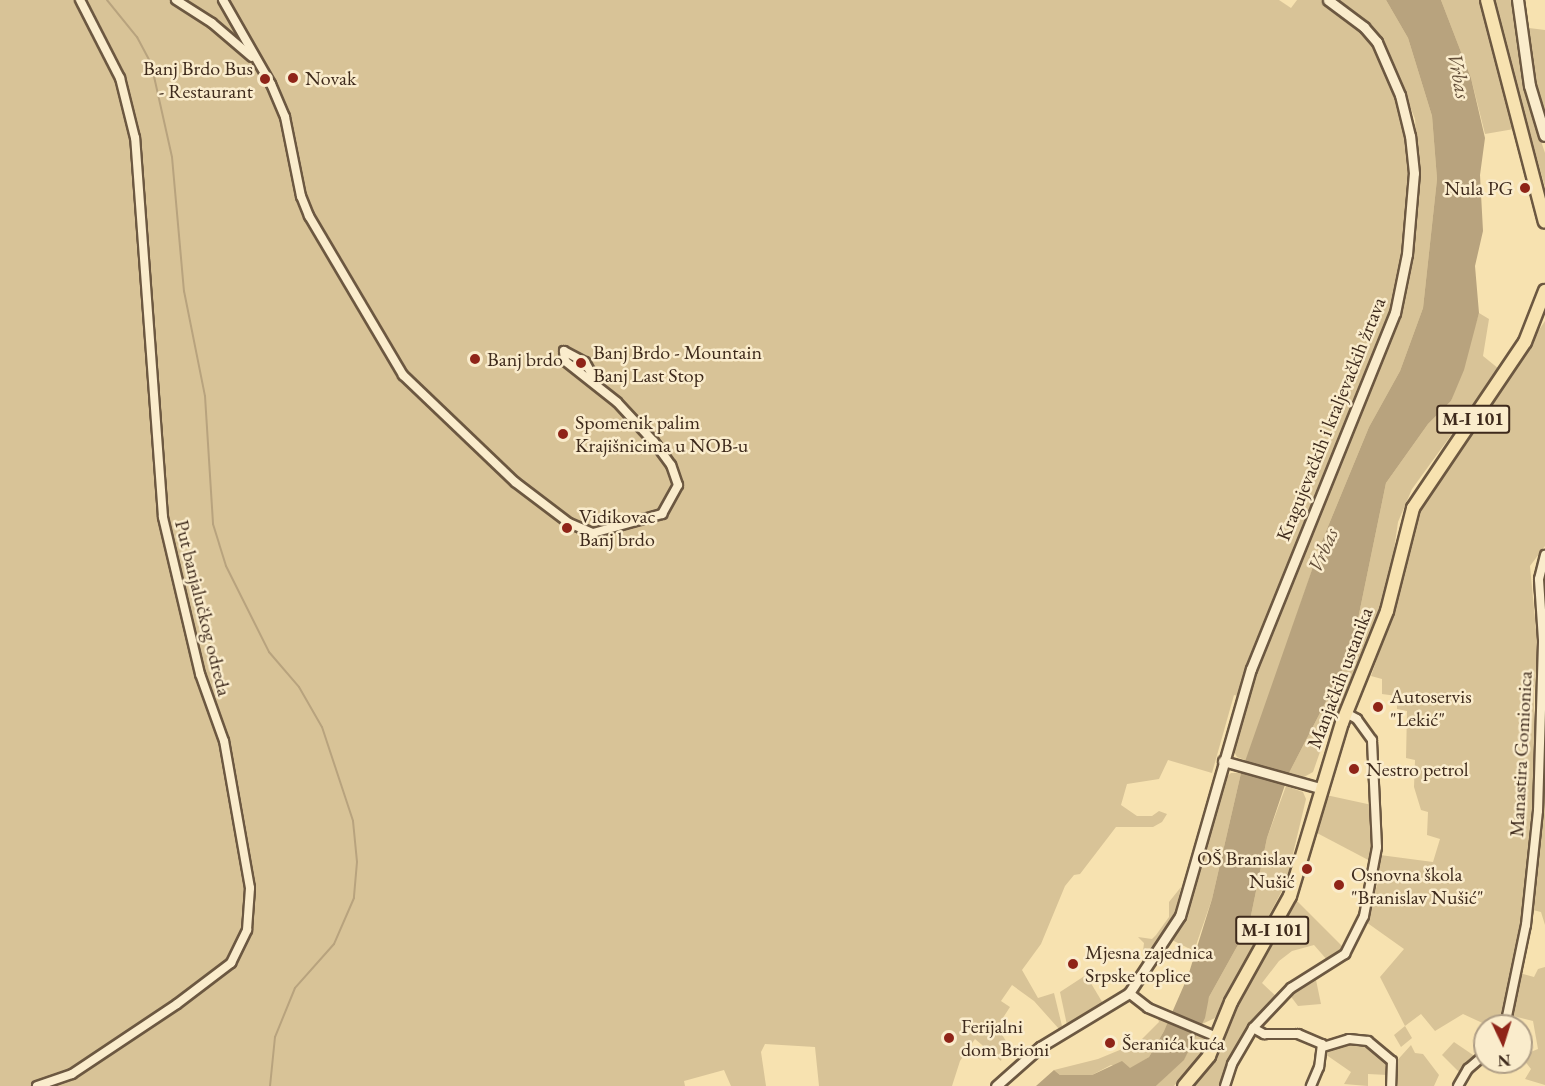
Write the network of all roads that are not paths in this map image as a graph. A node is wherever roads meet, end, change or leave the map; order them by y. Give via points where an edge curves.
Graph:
1 (80, 0) edge
2 (176, 0) edge
3 (223, 0) edge
4 (1328, 0) edge
5 (1487, 0) edge
6 (1518, 0) edge
7 (255, 60) junction
8 (1545, 136) edge
9 (1543, 201) edge
10 (1545, 222) edge
11 (1545, 291) edge
12 (597, 384) junction
13 (1545, 555) edge
14 (1346, 712) junction
15 (1223, 761) junction
16 (1320, 788) junction
17 (1129, 993) junction
18 (1507, 1014) edge
19 (1253, 1028) junction
20 (1217, 1037) junction
21 (1323, 1047) junction
22 (1473, 1065) edge
23 (37, 1086) edge
24 (996, 1086) edge
25 (1184, 1086) edge
26 (1226, 1086) edge
27 (1311, 1086) edge
28 (1391, 1086) edge
29 (1458, 1086) edge

1 - 23 street, Put banjalučkog odreda via 120,78 135,138 163,517 200,674 224,741 250,888 246,930 231,963 72,1074
2 - 7 street via 212,23
3 - 7 street
4 - 15 street, Kragujevačkih i kraljevačkih žrtava via 1377,42 1403,105 1414,173 1407,254 1395,313 1251,669
5 - 9 main road
6 - 8 main road via 1530,86
7 - 12 street via 285,117 301,196 309,216 403,375 515,482 569,523 593,533 662,514 678,485 671,465 654,442
9 - 10 main road
11 - 14 main road, Manjačkih ustanika / M-I 101 via 1525,342 1413,508 1387,611
12 - 12 street via 585,362 564,351 565,361
13 - 18 street, Manastira Gomionica via 1539,579 1543,640 1538,707 1539,803 1526,925
14 - 16 main road, Manjačkih ustanika / M-I 101
14 - 19 street via 1357,719 1372,740 1377,847 1372,893 1348,949 1291,988
15 - 16 street
15 - 17 street, Kragujevačkih i kraljevačkih žrtava via 1184,908
16 - 20 main road, Manjačkih ustanika / M-I 101 via 1290,896 1231,1002
17 - 20 street via 1158,1012
17 - 24 street via 1107,1010 1049,1041
19 - 21 street via 1264,1034 1307,1036
19 - 26 street via 1232,1064
20 - 25 main road, Manjačkih ustanika / M-I 101 via 1206,1061
21 - 27 street
21 - 28 street via 1349,1039 1368,1041 1392,1061
22 - 29 street

